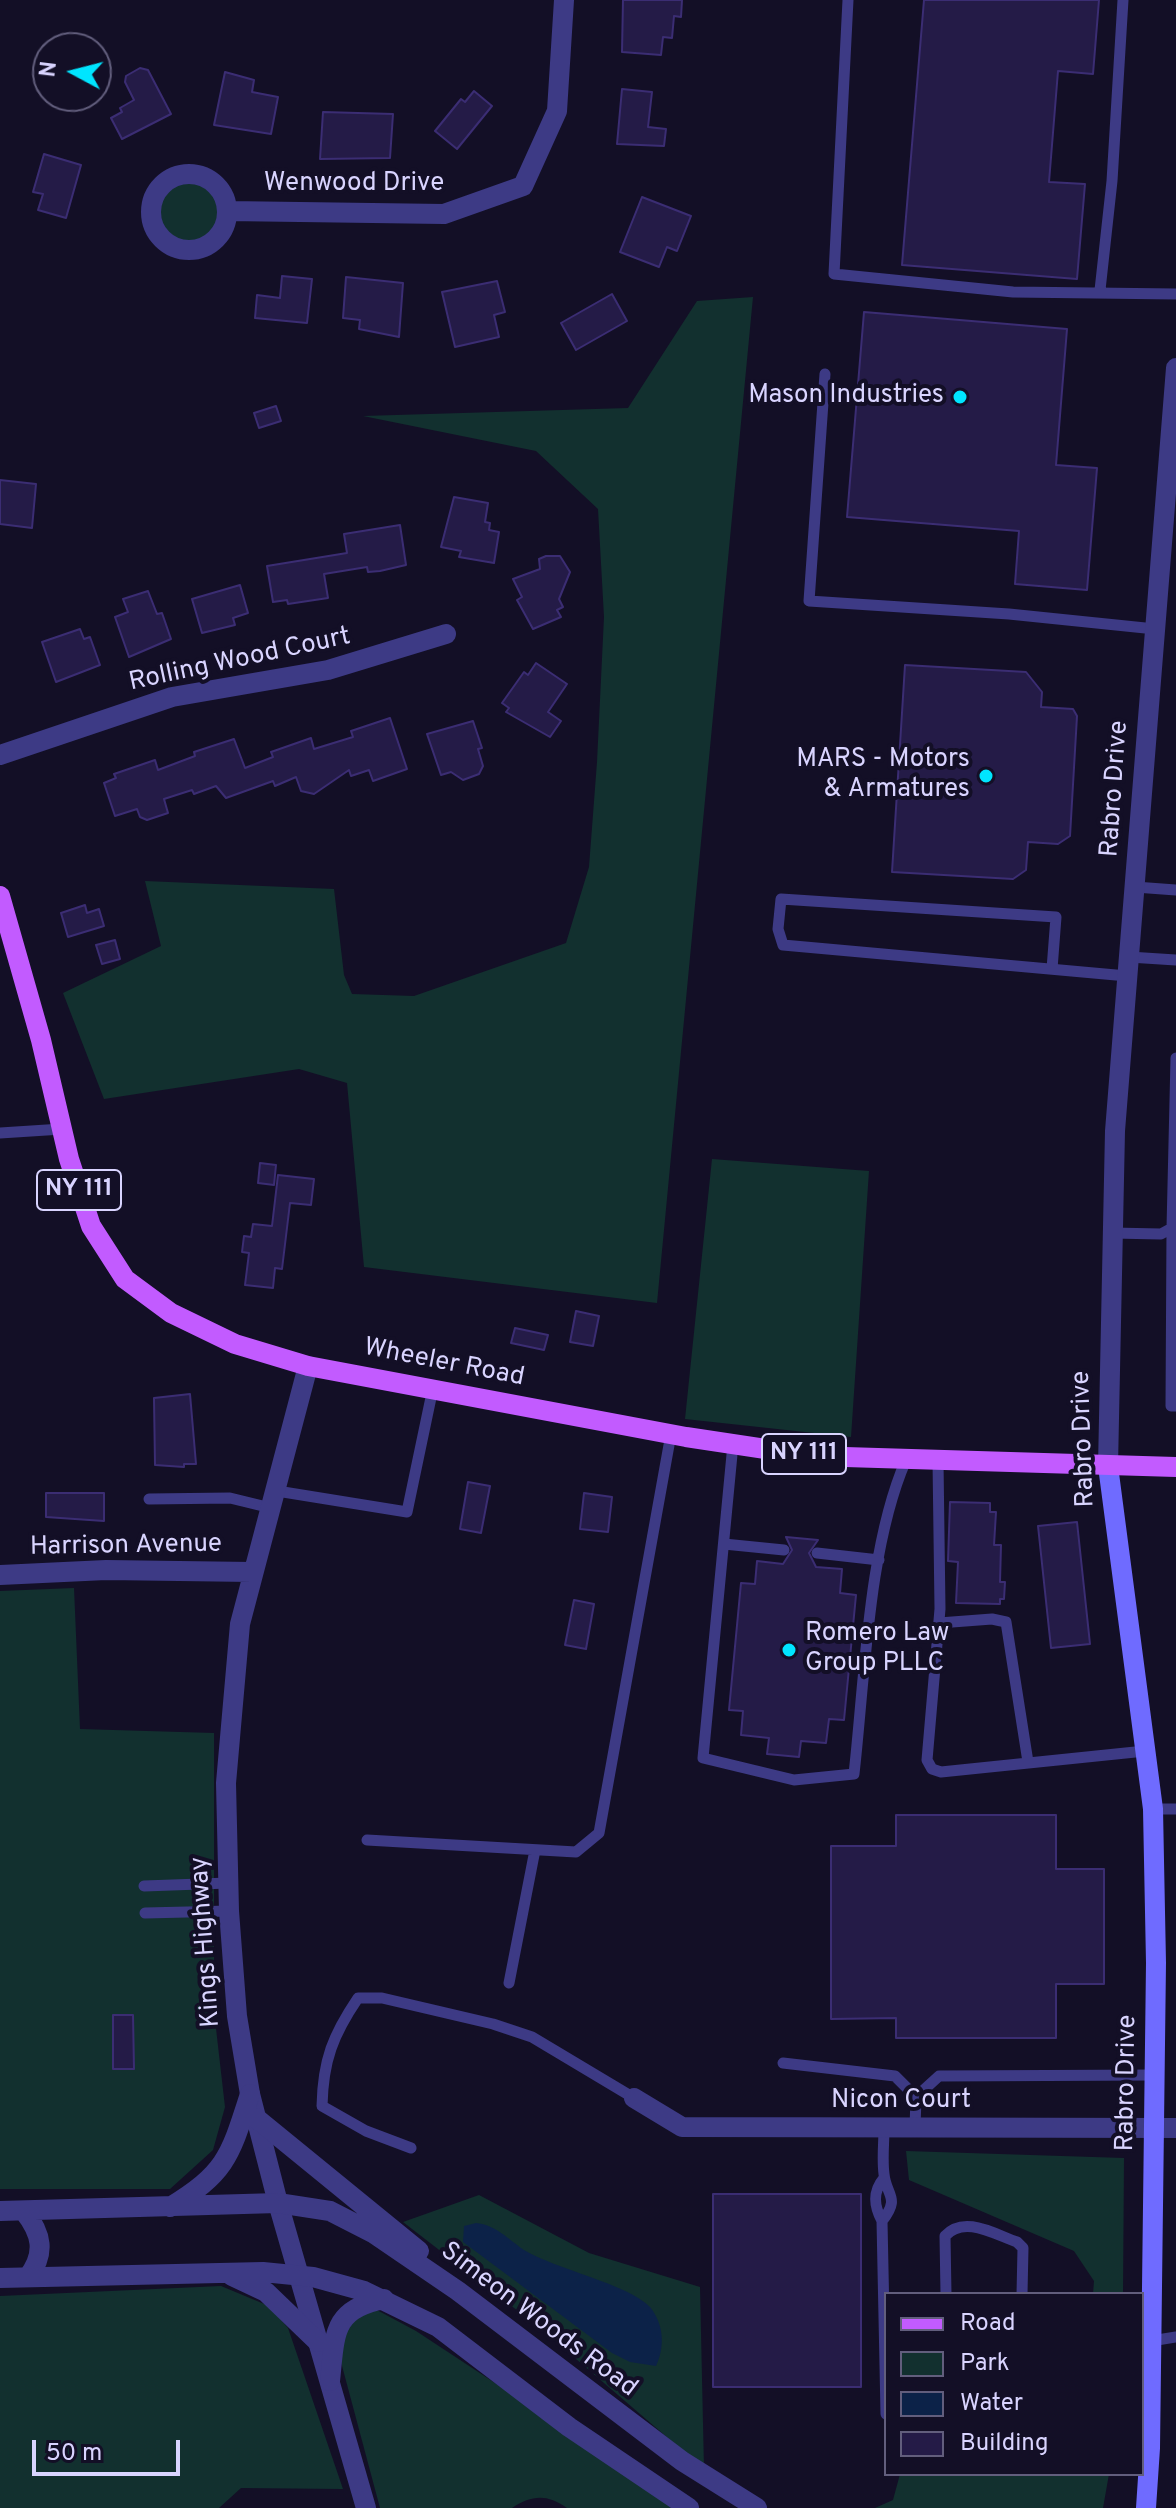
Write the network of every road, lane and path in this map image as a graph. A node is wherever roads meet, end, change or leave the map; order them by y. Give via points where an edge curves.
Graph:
1 (564, 0) edge
2 (848, 0) edge
3 (1123, 0) edge
4 (228, 211) dead end
5 (1100, 290) junction
6 (1176, 294) edge
7 (1176, 368) edge
8 (825, 374) dead end
9 (1172, 477) edge
10 (1155, 629) junction
11 (446, 634) dead end
12 (0, 755) edge
13 (1135, 887) junction
14 (1176, 890) edge
15 (0, 896) edge
16 (1176, 960) edge
17 (1128, 966) junction
18 (1052, 969) junction
19 (1176, 1058) edge
20 (62, 1129) junction
21 (0, 1133) edge
22 (1172, 1228) junction
23 (1112, 1233) junction
24 (308, 1366) junction
25 (433, 1388) junction
26 (1176, 1406) edge
27 (671, 1434) junction
28 (733, 1444) junction
29 (906, 1460) junction
30 (938, 1461) junction
31 (1108, 1466) junction
32 (1176, 1467) edge
33 (149, 1499) dead end
34 (274, 1499) junction
35 (724, 1544) junction
36 (784, 1550) dead end
37 (817, 1553) dead end
38 (879, 1560) junction
39 (252, 1572) junction
40 (0, 1575) edge
41 (939, 1623) junction
42 (1145, 1751) junction
43 (1028, 1762) junction
44 (1153, 1809) junction
45 (1176, 1809) edge
46 (367, 1840) dead end
47 (535, 1850) junction
48 (228, 1883) junction
49 (144, 1886) dead end
50 (229, 1911) junction
51 (145, 1913) dead end
52 (509, 1983) dead end
53 (783, 2063) dead end
54 (1154, 2075) junction
55 (250, 2094) junction
56 (916, 2097) junction
57 (634, 2098) joint
58 (256, 2118) junction
59 (884, 2128) junction
60 (915, 2128) junction
61 (1176, 2128) edge
62 (1154, 2129) junction
63 (411, 2148) dead end
64 (278, 2203) junction
65 (168, 2207) junction
66 (0, 2211) edge
67 (24, 2211) junction
68 (221, 2272) junction
69 (298, 2275) junction
70 (28, 2277) junction
71 (0, 2278) edge
72 (458, 2291) junction
73 (946, 2292) edge
74 (1022, 2292) edge
75 (384, 2299) junction
76 (884, 2318) edge
77 (1176, 2337) edge
78 (1151, 2341) junction
79 (318, 2342) junction
80 (330, 2381) junction
81 (366, 2508) edge
82 (689, 2508) edge
83 (757, 2508) edge
84 (1146, 2508) edge

1 - 4 street, Wenwood Drive via 557,111 523,186 444,214
2 - 5 lane via 834,274 1013,292
3 - 5 lane
5 - 6 lane
7 - 9 street, Rabro Drive
8 - 10 lane via 809,601
9 - 10 street, Rabro Drive
10 - 13 street, Rabro Drive
11 - 12 street, Rolling Wood Court via 328,670 172,697
13 - 14 lane
13 - 17 street, Rabro Drive
15 - 20 main road, Wheeler Road / NY 111
16 - 17 lane
17 - 18 lane
17 - 23 street, Rabro Drive
18 - 18 lane via 783,945 778,929 781,899 1056,917
19 - 22 lane
20 - 21 lane
20 - 24 main road, Wheeler Road / NY 111 via 91,1226 125,1279 171,1313 235,1344
22 - 23 lane via 1161,1234
22 - 26 lane via 1171,1406
23 - 31 street, Rabro Drive
24 - 25 main road, Wheeler Road / NY 111
24 - 34 street, Kings Highway
25 - 27 main road, Wheeler Road / NY 111
25 - 34 lane via 407,1512
27 - 28 main road, Wheeler Road / NY 111
27 - 47 lane via 599,1833 576,1852
28 - 29 main road, Wheeler Road / NY 111 via 812,1456
28 - 35 lane
29 - 30 main road, Wheeler Road / NY 111
29 - 38 lane via 889,1499
30 - 31 main road, Wheeler Road / NY 111
30 - 41 lane
31 - 32 main road, Wheeler Road / NY 111
31 - 42 main road, Rabro Drive
33 - 34 lane
34 - 39 street, Kings Highway
35 - 36 lane
35 - 38 lane via 703,1758 794,1780 854,1774
37 - 38 lane
39 - 40 street, Harrison Avenue
39 - 48 street, Kings Highway via 231,1701
41 - 43 lane via 1006,1622
41 - 43 lane via 927,1760 932,1769
42 - 43 lane
42 - 44 main road, Rabro Drive
44 - 45 lane
44 - 54 main road, Rabro Drive
46 - 47 lane
47 - 52 lane
48 - 49 lane
48 - 50 street, Kings Highway
50 - 51 lane
50 - 55 street, Kings Highway via 237,2016
53 - 56 lane via 895,2076
54 - 56 lane via 939,2076
54 - 62 main road, Rabro Drive
55 - 58 street, Kings Highway
55 - 65 street via 221,2168
56 - 60 lane
57 - 59 street, Nicon Court via 682,2127
57 - 63 lane via 532,2037 382,1998 358,1998 339,2026 323,2068 322,2106
58 - 64 street, Kings Highway
58 - 72 street via 412,2244
59 - 60 street, Nicon Court
59 - 76 lane via 884,2178 876,2188
60 - 62 street, Nicon Court
61 - 62 street, Nicon Court
62 - 78 main road, Rabro Drive
64 - 65 street, Simeon Woods Road
64 - 69 street, Kings Highway
64 - 72 street, Simeon Woods Road via 344,2217
65 - 67 street, Simeon Woods Road
66 - 67 street, Simeon Woods Road
67 - 70 street via 41,2243 39,2260
68 - 69 street
68 - 70 street
68 - 79 street via 266,2292
69 - 75 street
69 - 79 street, Kings Highway
70 - 71 street
72 - 83 street, Simeon Woods Road via 682,2461
73 - 74 lane via 945,2236 963,2224 1023,2248
75 - 80 street via 358,2305 345,2315 337,2330
75 - 82 street via 458,2341 558,2420
77 - 78 lane
78 - 84 main road, Rabro Drive
79 - 80 street, Kings Highway
80 - 81 street, Kings Highway

